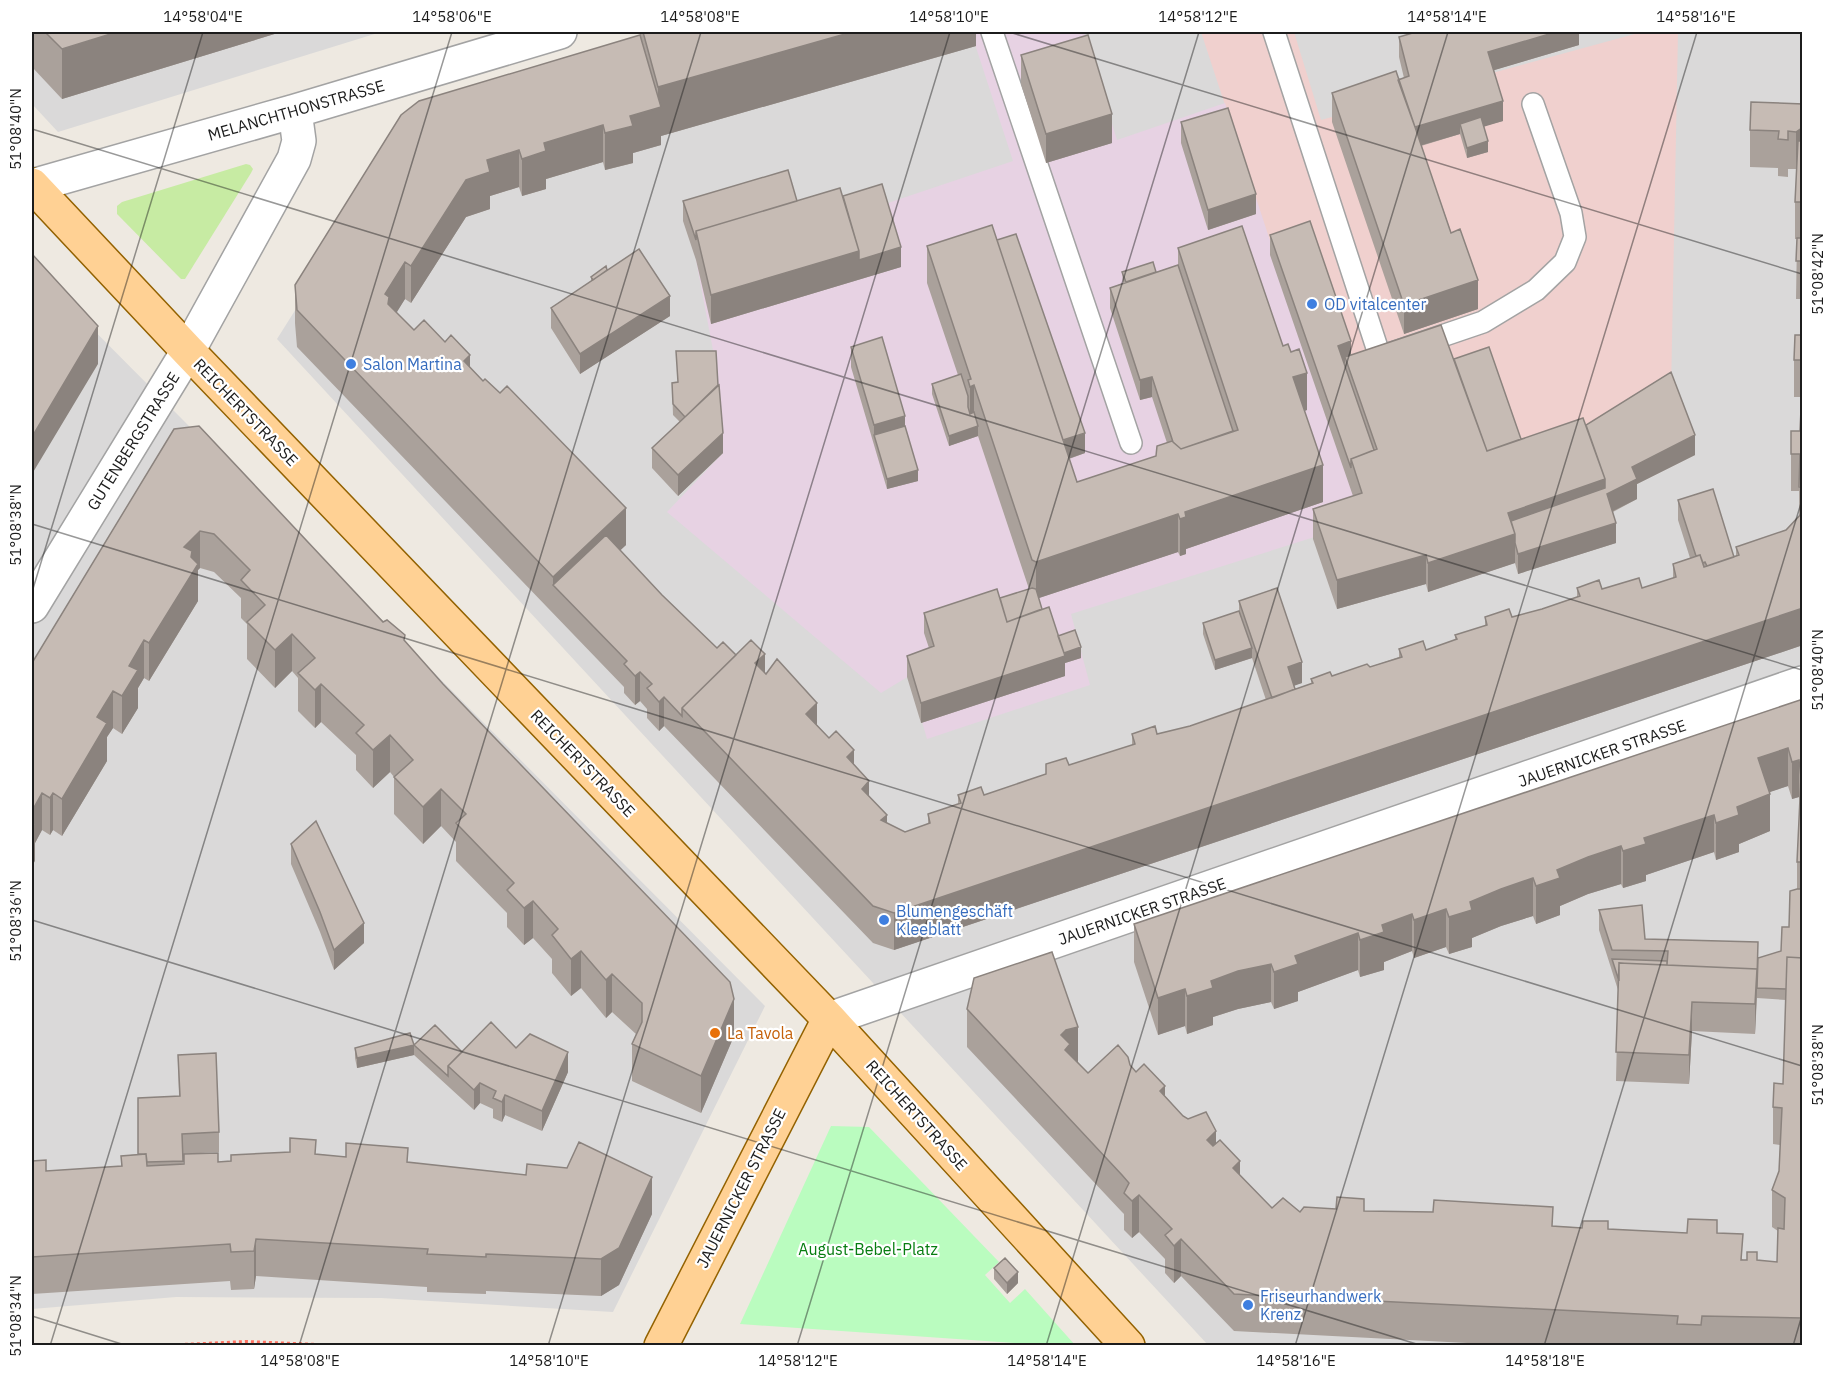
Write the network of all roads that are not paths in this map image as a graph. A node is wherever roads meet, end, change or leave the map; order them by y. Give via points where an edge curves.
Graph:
1 (560, 32) edge
2 (992, 32) edge
3 (1274, 32) edge
4 (1533, 104) dead end
5 (295, 111) junction
6 (32, 186) edge
7 (188, 351) junction
8 (1131, 443) dead end
9 (32, 606) edge
10 (1803, 683) edge
11 (829, 1019) junction
12 (661, 1346) edge
13 (1128, 1346) edge

1 - 5 street, MELANCHTHONSTRASSE
2 - 8 lane
3 - 4 lane via 1380,357 1483,322 1536,290 1565,262 1575,237 1571,213
5 - 6 street, MELANCHTHONSTRASSE
5 - 7 street, GUTENBERGSTRASSE via 299,141 294,159
6 - 7 main road, REICHERTSTRASSE
7 - 9 street, GUTENBERGSTRASSE
7 - 11 main road, REICHERTSTRASSE
10 - 11 street, JAUERNICKER STRASSE
11 - 12 main road, JAUERNICKER STRASSE
11 - 13 main road, REICHERTSTRASSE

